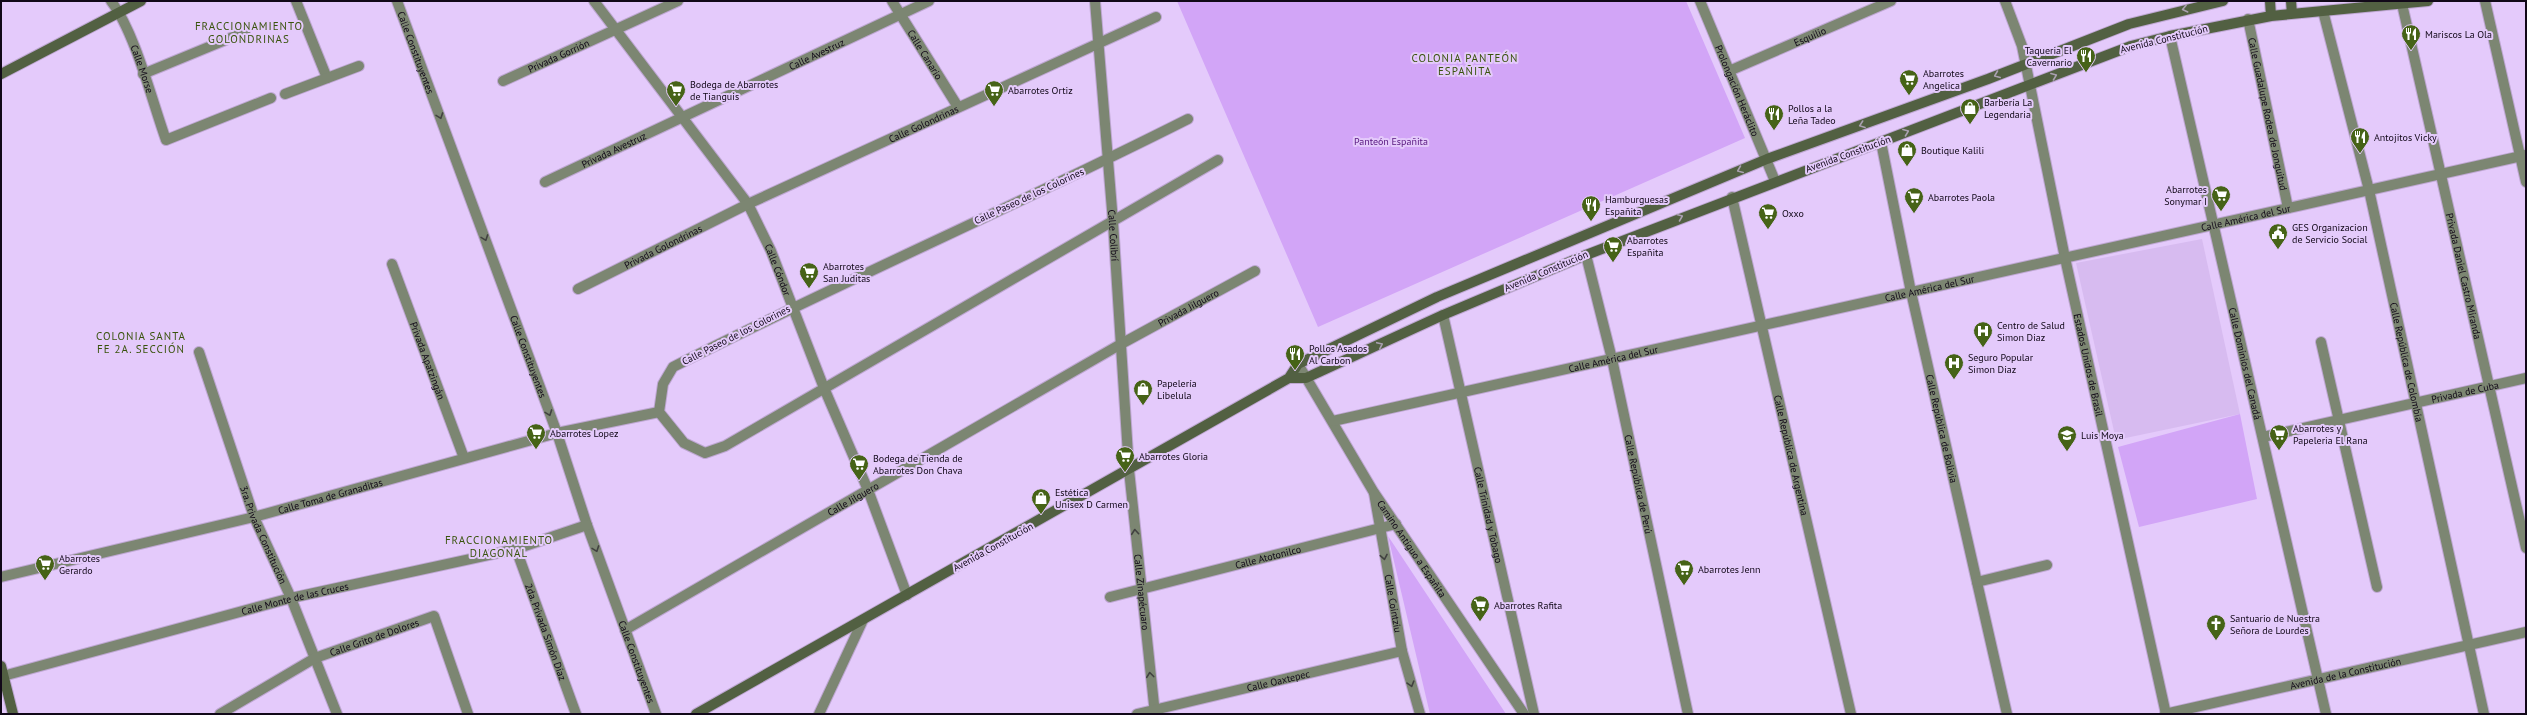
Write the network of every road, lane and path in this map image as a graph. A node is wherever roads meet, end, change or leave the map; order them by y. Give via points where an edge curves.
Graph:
1 (111, 1) edge
2 (141, 1) edge
3 (296, 1) edge
4 (397, 1) edge
5 (594, 1) edge
6 (678, 1) edge
7 (892, 1) edge
8 (929, 1) edge
9 (1095, 1) edge
10 (1700, 1) edge
11 (1891, 1) edge
12 (2005, 1) edge
13 (2223, 1) edge
14 (2270, 1) edge
15 (2291, 1) edge
16 (2428, 1) edge
17 (2485, 1) edge
18 (2402, 4) junction
19 (119, 11) junction
20 (2323, 11) junction
21 (900, 14) junction
22 (2292, 14) junction
23 (2271, 16) junction
24 (1156, 17) dead end
25 (2248, 20) junction
26 (615, 30) junction
27 (244, 32) dead end
28 (2170, 36) junction
29 (1098, 43) junction
30 (2026, 64) junction
31 (359, 66) dead end
32 (1729, 71) junction
33 (1, 74) edge
34 (143, 74) junction
35 (327, 78) junction
36 (503, 81) dead end
37 (2029, 85) junction
38 (285, 94) dead end
39 (271, 98) dead end
40 (958, 107) junction
41 (682, 116) junction
42 (1188, 119) dead end
43 (1881, 142) junction
44 (2523, 156) edge
45 (1108, 159) junction
46 (1767, 159) junction
47 (1218, 160) dead end
48 (2442, 174) junction
49 (1775, 181) junction
50 (545, 182) dead end
51 (2526, 182) edge
52 (2369, 190) junction
53 (1732, 197) junction
54 (748, 204) junction
55 (2288, 208) junction
56 (1113, 222) junction
57 (2214, 225) junction
58 (1586, 254) junction
59 (2065, 258) junction
60 (392, 264) dead end
61 (1254, 271) dead end
62 (578, 289) dead end
63 (1911, 292) junction
64 (792, 306) junction
65 (1444, 315) junction
66 (1763, 325) junction
67 (2321, 342) dead end
68 (1121, 344) junction
69 (199, 352) dead end
70 (1612, 359) junction
71 (1298, 364) junction
72 (1289, 378) junction
73 (1306, 378) junction
74 (2526, 378) edge
75 (2489, 386) junction
76 (824, 388) junction
77 (1462, 391) junction
78 (2416, 402) junction
79 (659, 412) junction
80 (2338, 420) junction
81 (1333, 421) junction
82 (557, 433) junction
83 (2263, 436) junction
84 (464, 458) junction
85 (1129, 470) junction
86 (868, 490) junction
87 (1373, 491) junction
88 (254, 516) junction
89 (1396, 524) junction
90 (587, 525) junction
91 (1378, 529) junction
92 (2526, 548) edge
93 (516, 549) junction
94 (2047, 566) dead end
95 (1, 576) edge
96 (1977, 582) junction
97 (2376, 587) dead end
98 (1140, 588) junction
99 (907, 595) junction
100 (1110, 596) dead end
101 (290, 598) junction
102 (863, 620) junction
103 (626, 630) junction
104 (2526, 632) edge
105 (2469, 645) junction
106 (1402, 651) junction
107 (315, 658) junction
108 (2, 671) edge
109 (2318, 679) junction
110 (1155, 713) edge
111 (13, 714) edge
112 (220, 714) edge
113 (337, 714) edge
114 (468, 714) edge
115 (576, 714) edge
116 (656, 714) edge
117 (696, 714) edge
118 (819, 714) edge
119 (1137, 714) edge
120 (1420, 714) edge
121 (1524, 714) edge
122 (1534, 714) edge
123 (1688, 714) edge
124 (1851, 714) edge
125 (2007, 714) edge
126 (2166, 714) edge
127 (2326, 714) edge
128 (2484, 714) edge

1 - 19 street, Calle Morse
2 - 19 main road
3 - 35 street
4 -> 82 street, Calle Constituyentes
5 - 26 street, Calle Cóndor
6 - 26 street, Privada Gorrión
7 - 21 street, Calle Canario
8 - 21 street, Calle Avestruz
9 - 29 street, Calle Colibrí
10 - 32 street, Prolongación Heráclito
11 - 32 street, Esquilio
12 - 30 street, Estados Unidos de Brasil
13 -> 30 main road, Avenida Constitución via 2129,24
14 - 23 main road
15 - 22 main road
16 - 18 main road, Avenida Constitución
17 - 44 street
18 - 20 main road, Avenida Constitución
18 - 48 street, Privada Daniel Castro Miranda
19 - 33 main road
19 - 34 street, Calle Morse
20 - 22 main road, Avenida Constitución
20 - 52 street, Calle República de Colombia
21 - 40 street, Calle Canario
21 - 41 street, Calle Avestruz
22 - 23 main road, Avenida Constitución
23 - 25 main road, Avenida Constitución
24 - 29 street
25 - 28 main road, Avenida Constitución
25 - 55 street, Calle Guadalupe Rodea de Jonguitud
26 - 36 street, Privada Gorrión
26 - 41 street, Calle Cóndor
27 - 34 street
37 -> 28 main road, Avenida Constitución via 2131,46
28 - 57 street, Calle Dominios del Canadá
29 - 40 street, Calle Golondrinas
29 - 45 street, Calle Colibrí
30 - 37 street, Estados Unidos de Brasil
30 -> 46 main road, Avenida Constitución
31 - 35 street
32 - 46 street, Prolongación Heráclito
34 - 39 street, Calle Morse via 166,140
35 - 38 street
43 -> 37 main road, Avenida Constitución
37 - 59 street, Estados Unidos de Brasil
40 - 54 street, Calle Golondrinas
41 - 50 street, Privada Avestruz
41 - 54 street, Calle Cóndor
42 - 45 street, Calle Paseo de los Colorines
43 - 49 main road, Avenida Constitución
43 - 63 street, Calle República de Bolivia
44 - 48 street, Calle América del Sur
44 - 51 street
45 - 56 street, Calle Colibrí
45 - 64 street, Calle Paseo de los Colorines
46 - 49 street, Prolongación Heráclito
46 -> 71 main road, Avenida Constitución via 1437,297
47 - 56 street
48 - 52 street, Calle América del Sur
48 - 75 street, Privada Daniel Castro Miranda
49 - 53 main road, Avenida Constitución
52 - 55 street, Calle América del Sur
52 - 78 street, Calle República de Colombia
58 -> 53 main road, Avenida Constitución
53 - 66 street, Calle República de Argentina
54 - 62 street, Privada Golondrinas
54 - 64 street, Calle Cóndor via 771,251
55 - 57 street, Calle América del Sur
56 - 68 street, Calle Colibrí
56 - 76 street
57 - 59 street, Calle América del Sur
57 - 83 street, Calle Dominios del Canadá
58 - 65 main road, Avenida Constitución
58 - 70 street, Calle República de Perú
59 - 63 street, Calle América del Sur
59 - 126 street, Estados Unidos de Brasil
60 - 84 street, Privada Apatzingán
61 - 68 street, Privada Jilguero
63 - 66 street, Calle América del Sur
63 - 96 street, Calle República de Bolivia
64 - 76 street, Calle Cóndor
64 - 79 street, Calle Paseo de los Colorines via 673,367 663,384
73 -> 65 main road, Avenida Constitución
65 - 77 street, Calle Trinidad y Tobago
66 - 70 street, Calle América del Sur
66 - 124 street, Calle República de Argentina
67 - 80 street
68 - 85 street, Calle Colibrí
68 - 86 street, Calle Jilguero
69 - 88 street, 3ra. Privada Constitución
70 - 77 street, Calle América del Sur
70 - 123 street, Calle República de Perú
71 - 72 main road, Avenida Constitución
71 - 73 street, Camino Antiguo a Españita
72 - 73 main road, Avenida Constitución
72 - 85 main road, Avenida Constitución
73 - 81 street, Camino Antiguo a Españita
74 - 75 street, Privada de Cuba
75 - 78 street, Privada de Cuba
75 - 92 street, Privada Daniel Castro Miranda
76 - 79 street via 726,446 705,453 684,443
76 - 86 street, Calle Cóndor
77 - 81 street, Calle América del Sur
77 - 122 street, Calle Trinidad y Tobago
78 - 80 street, Privada de Cuba
78 - 105 street, Calle República de Colombia
79 - 82 street, Calle Toma de Granaditas
80 - 83 street, Privada de Cuba
80 - 97 street
81 - 87 street, Camino Antiguo a Españita
82 - 84 street, Calle Toma de Granaditas
82 - 90 street, Calle Constituyentes
83 - 109 street, Calle Dominios del Canadá
84 - 88 street, Calle Toma de Granaditas
98 -> 85 street, Calle Zinapécuaro
85 - 99 main road, Avenida Constitución
86 - 99 street, Calle Cóndor
86 - 103 street, Calle Jilguero
87 - 89 street, Camino Antiguo a Españita
87 - 91 street, Calle Cointziu
88 - 95 street, Calle Toma de Granaditas
88 - 101 street, 3ra. Privada Constitución
89 - 91 street, Calle Atotonilco
89 - 121 street, Camino Antiguo a Españita
90 - 93 street, Calle Monte de las Cruces
90 -> 103 street, Calle Constituyentes
91 - 98 street, Calle Atotonilco
91 -> 106 street, Calle Cointziu
93 - 101 street, Calle Monte de las Cruces
93 - 115 street, 2da. Privada Simón Díaz
94 - 96 street
96 - 125 street, Calle República de Bolivia
98 - 100 street, Calle Atotonilco
110 -> 98 street, Calle Zinapécuaro
99 - 102 main road, Avenida Constitución
101 - 107 street, 3ra. Privada Constitución
101 - 108 street, Calle Monte de las Cruces
102 - 117 main road, Avenida Constitución
102 - 118 street
103 - 116 street, Calle Constituyentes
104 - 105 street, Avenida de la Constitución
105 - 109 street, Avenida de la Constitución
105 - 128 street, Calle República de Colombia
106 - 110 street, Calle Oaxtepec
106 -> 120 street, Calle Cointziu
107 - 112 street, Calle Grito de Dolores
107 - 113 street, 3ra. Privada Constitución
107 - 114 street, Calle Grito de Dolores via 434,616
108 - 111 main road
109 - 126 street, Avenida de la Constitución
109 - 127 street, Calle Dominios del Canadá
110 - 119 street, Calle Oaxtepec

